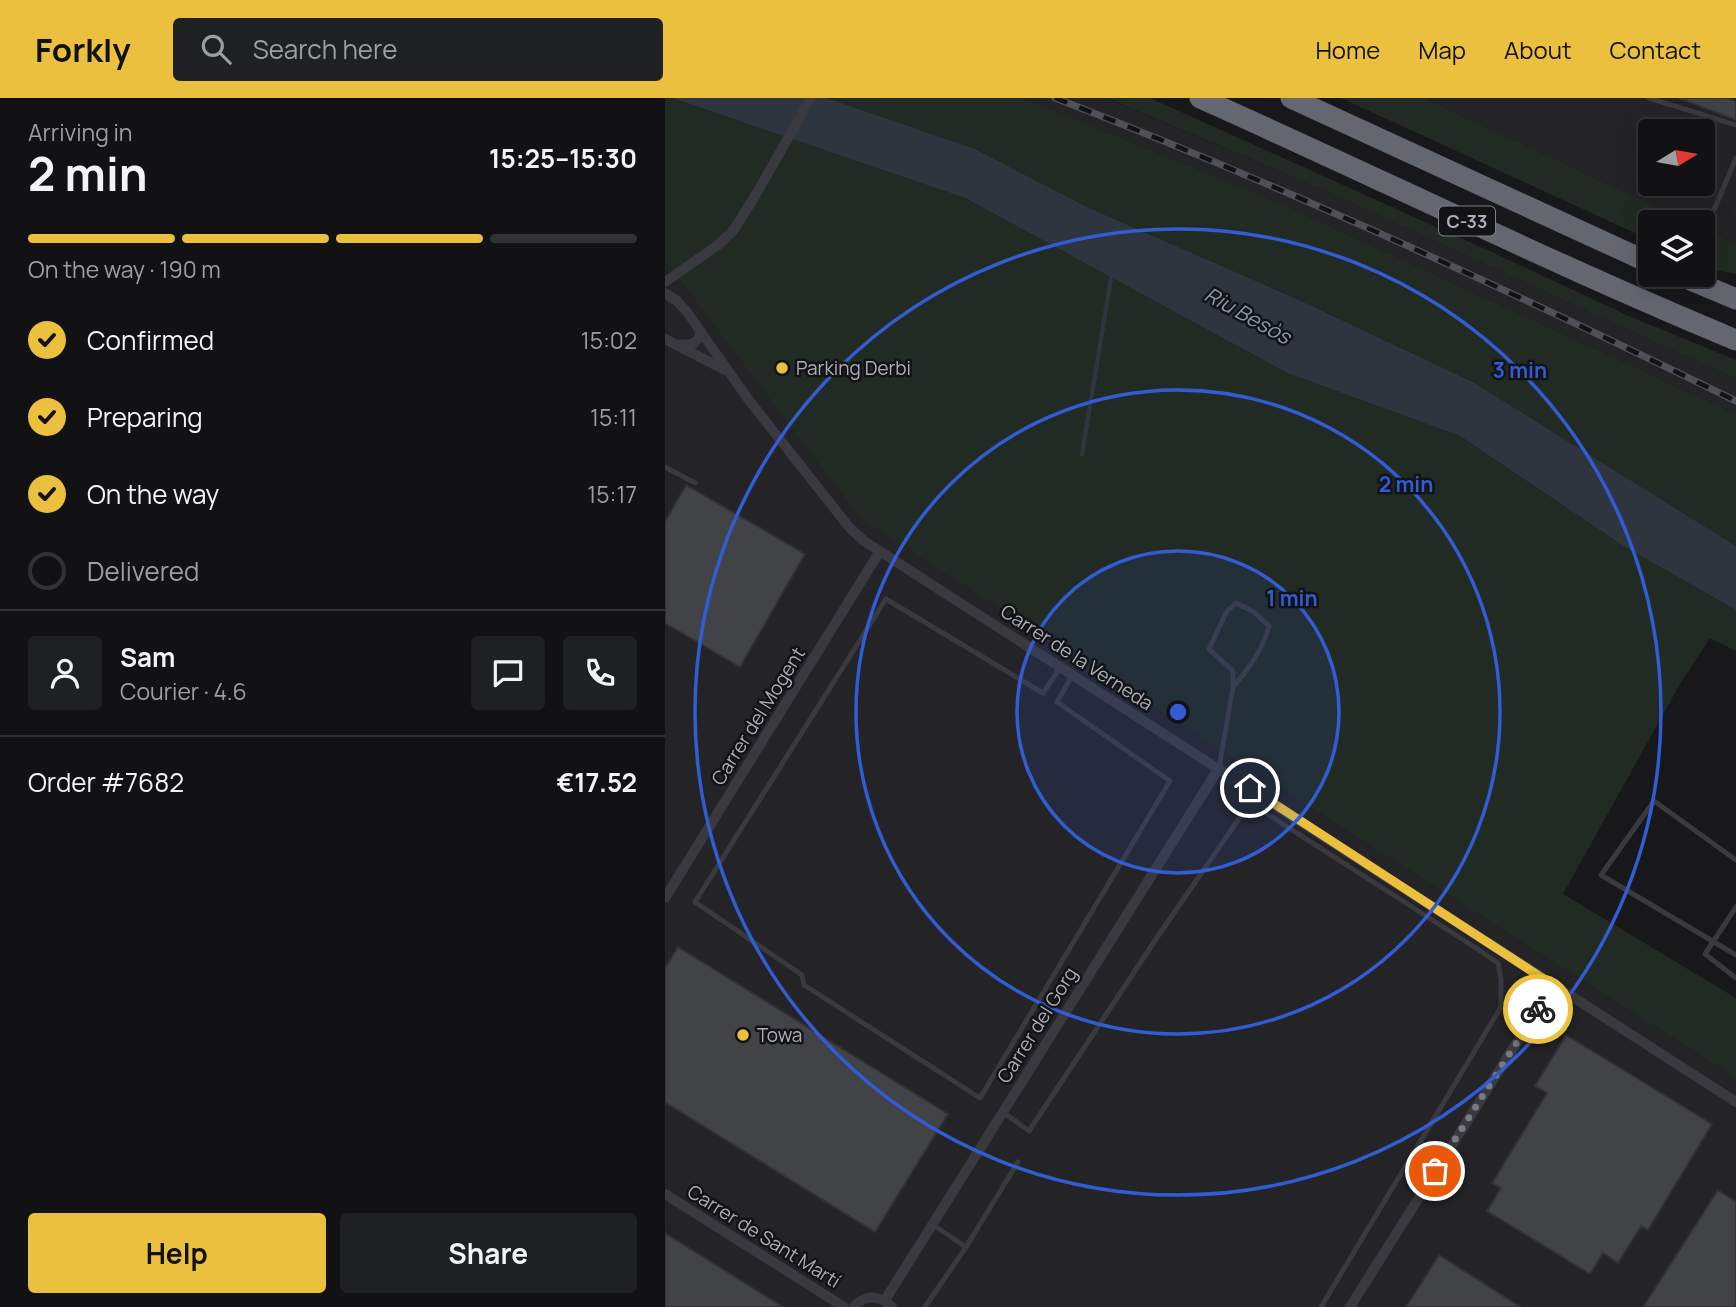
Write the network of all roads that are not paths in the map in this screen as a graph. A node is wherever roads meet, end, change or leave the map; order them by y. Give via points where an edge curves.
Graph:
1 (811, 98) edge
2 (1200, 98) edge
3 (1291, 98) edge
4 (1649, 98) edge
5 (1736, 125) edge
6 (1736, 158) edge
7 (1714, 210) dead end
8 (1638, 257) edge
9 (665, 282) edge
10 (1708, 287) edge
11 (665, 293) edge
12 (1736, 299) edge
13 (701, 332) junction
14 (1736, 340) edge
15 (669, 342) edge
16 (728, 371) junction
17 (665, 467) edge
18 (695, 484) dead end
19 (880, 551) junction
20 (1060, 668) junction
21 (1072, 676) junction
22 (1233, 687) junction
23 (1219, 768) junction
24 (1257, 793) junction
25 (1249, 803) junction
26 (1736, 860) edge
27 (665, 898) edge
28 (1736, 907) edge
29 (1713, 942) junction
30 (1736, 955) edge
31 (1736, 978) edge
32 (1553, 985) junction
33 (1736, 1102) edge
34 (1003, 1112) junction
35 (1018, 1162) dead end
36 (665, 1194) edge
37 (933, 1225) junction
38 (966, 1247) junction
39 (889, 1304) edge
40 (844, 1307) edge
41 (854, 1307) edge
42 (925, 1307) edge
43 (1321, 1307) edge
44 (1350, 1307) edge

1 - 9 street via 725,240
2 - 14 highway, C-33
3 - 8 highway, C-33
4 - 5 lane
6 - 7 lane
10 - 12 highway
11 - 13 street, Carrer de la Verneda via 682,306
13 - 15 street, Carrer de la Verneda via 693,344
13 - 16 street, Carrer de la Verneda
15 - 16 street, Carrer de la Verneda
16 - 19 street, Carrer de la Verneda via 849,527
17 - 18 lane
19 - 20 street, Carrer de la Verneda
19 - 27 street, Carrer del Mogent
20 - 21 street, Carrer de la Verneda
20 - 21 lane via 1043,694 886,599 695,902 802,975 804,985 980,1098 1170,781 1056,702
21 - 23 street, Carrer de la Verneda
22 - 22 lane via 1261,649 1269,626 1235,603 1209,649 1233,671
22 - 23 lane
23 - 24 street, Carrer de la Verneda
23 - 34 street, Carrer del Gorg
24 - 25 lane
24 - 32 street, Carrer de la Verneda
25 - 34 lane via 1029,1131
25 - 43 lane via 1498,963 1501,979 1501,1007
26 - 29 lane via 1654,802 1601,875
28 - 29 lane
29 - 30 lane
29 - 31 lane via 1705,954
32 - 33 street, Carrer de la Verneda
32 - 44 street
34 - 37 street, Carrer del Gorg
35 - 38 lane
36 - 40 street, Carrer de Sant Martí
37 - 38 lane
37 - 39 street, Carrer del Gorg
38 - 42 lane
39 - 41 street via 872,1297

